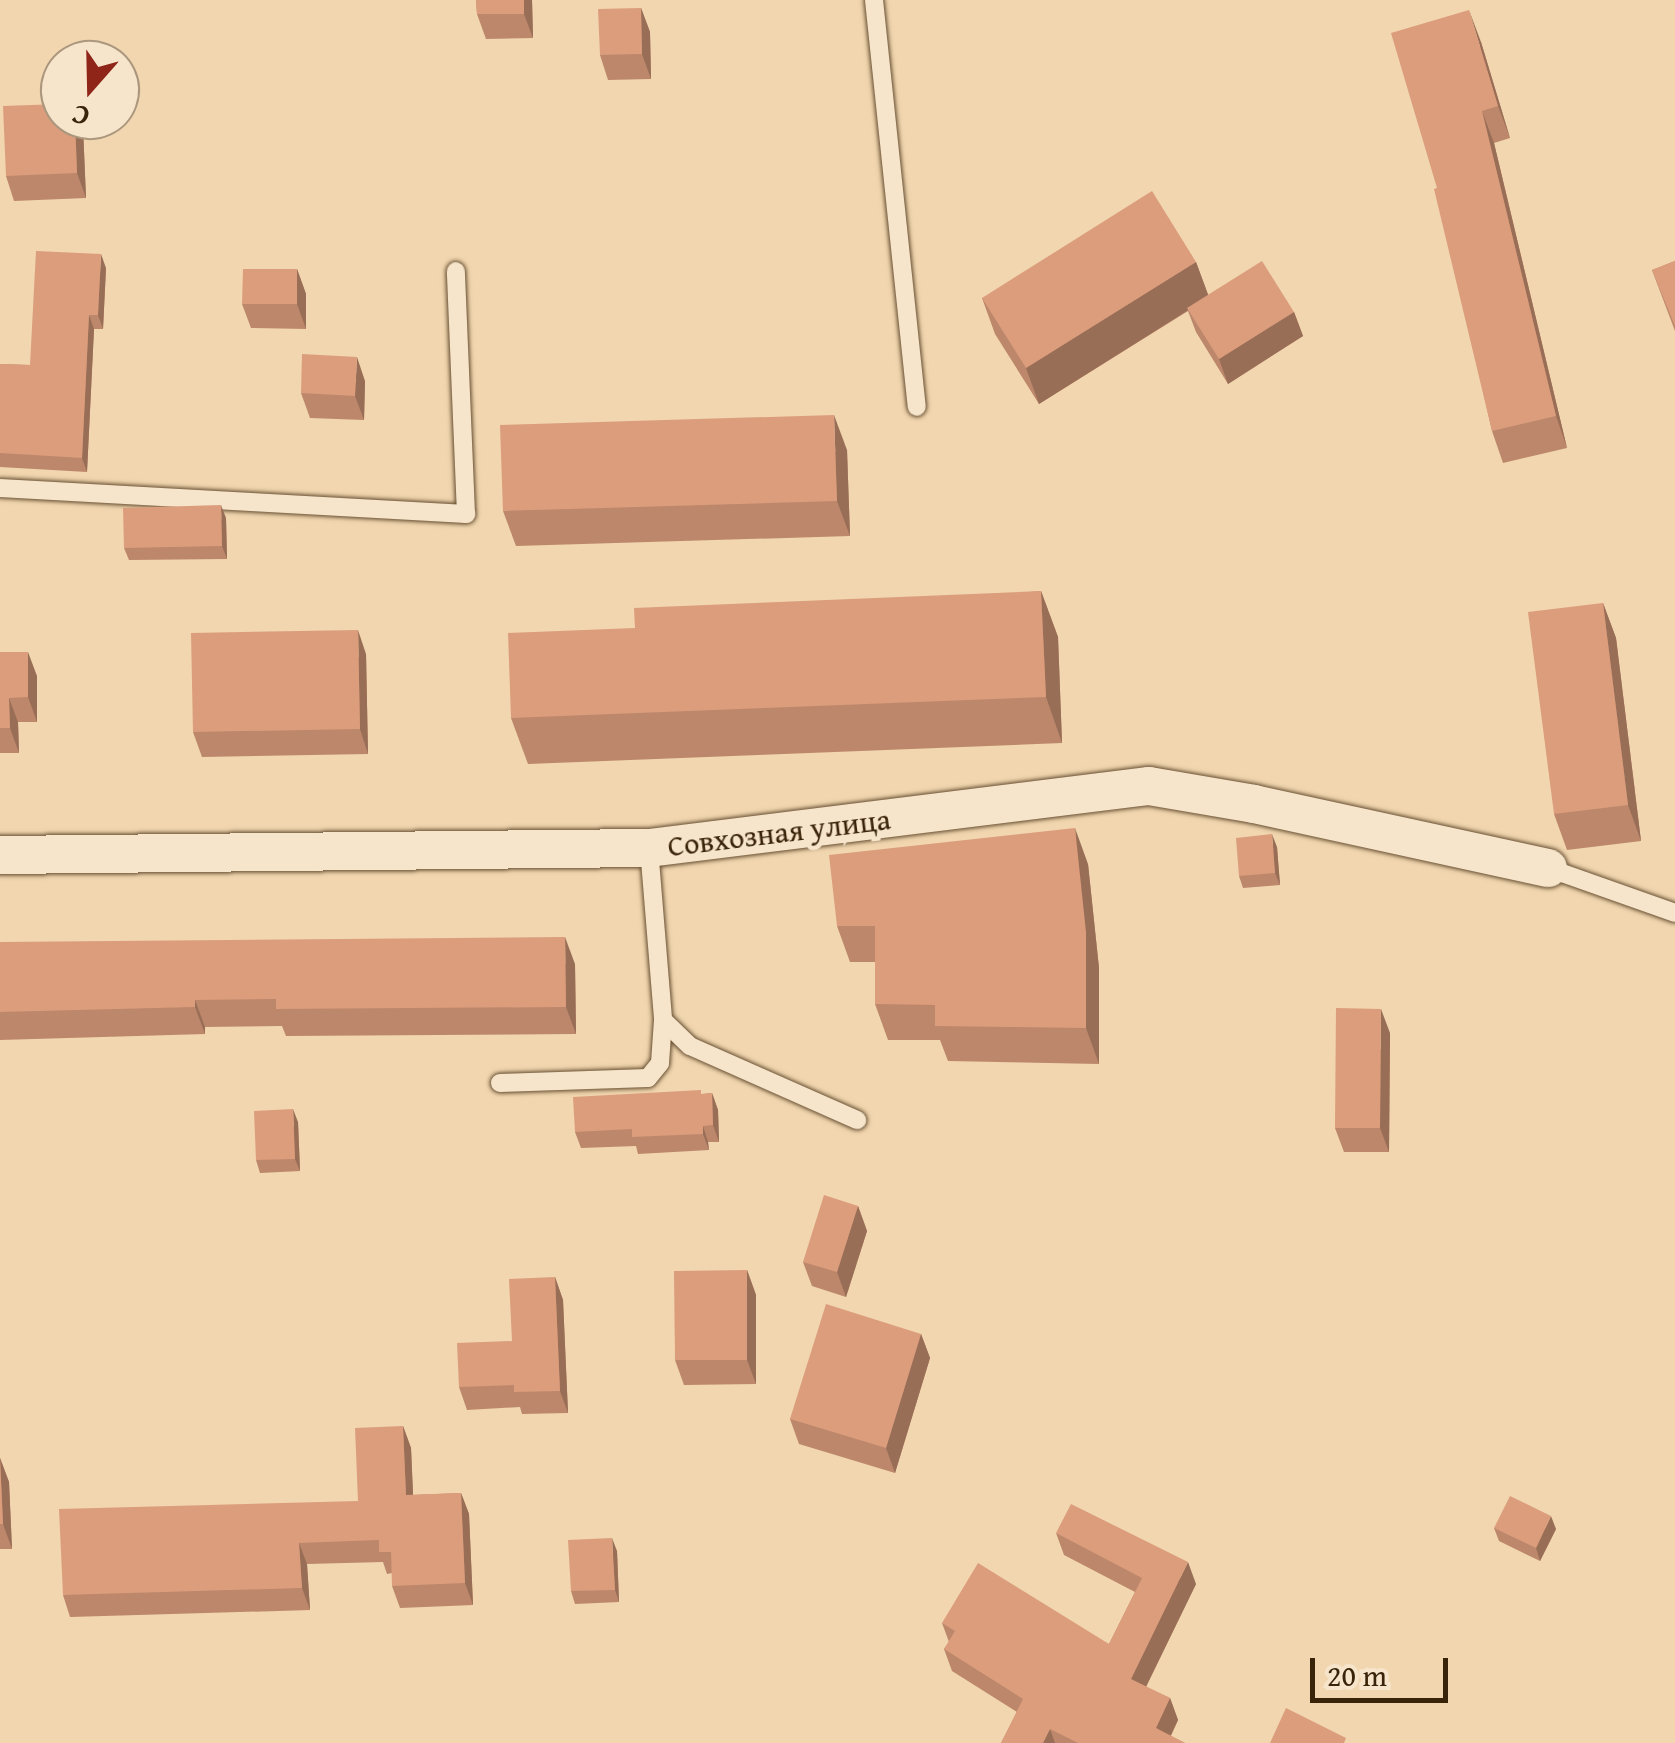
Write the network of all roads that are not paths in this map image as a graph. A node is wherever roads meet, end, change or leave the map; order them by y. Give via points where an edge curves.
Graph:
1 (874, 0) edge
2 (456, 272) dead end
3 (917, 407) dead end
4 (0, 488) edge
5 (649, 848) junction
6 (0, 855) edge
7 (1548, 868) joint
8 (1675, 913) edge
9 (663, 1020) junction
10 (500, 1084) dead end
11 (858, 1120) dead end

1 - 3 lane
2 - 4 lane via 466,514
5 - 6 street, Совхозная улица
5 - 7 street, Совхозная улица via 1149,786
5 - 9 lane
7 - 8 lane
9 - 10 lane via 660,1063 648,1078
9 - 11 lane via 690,1046

